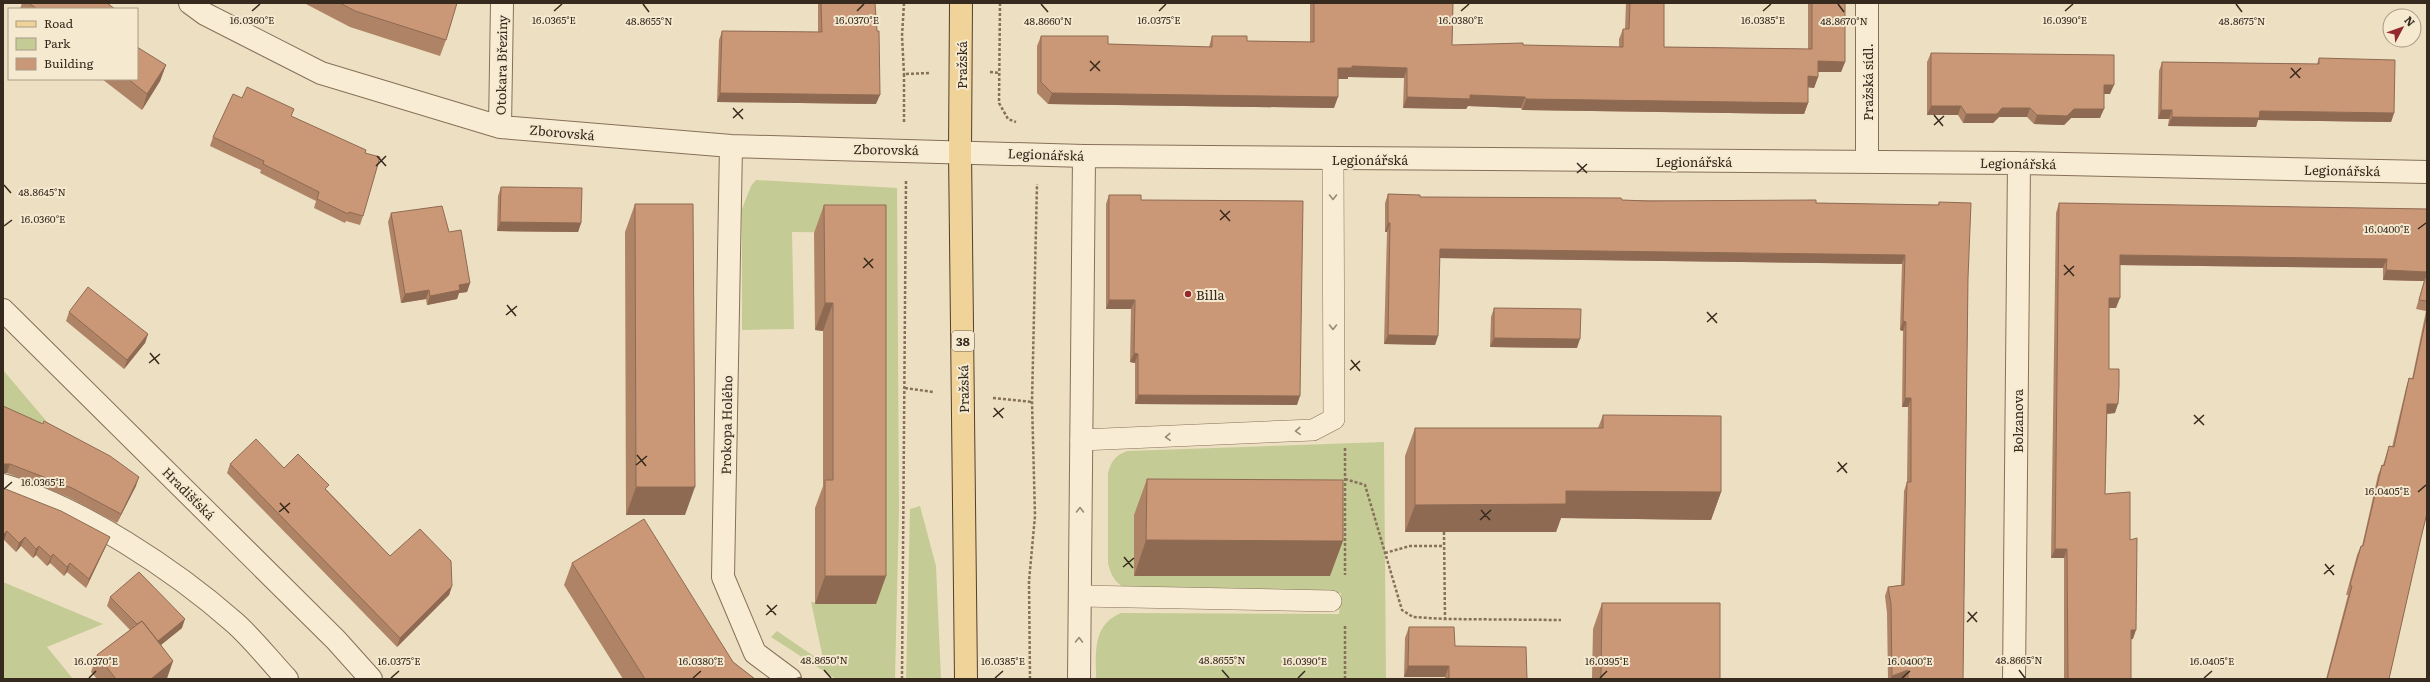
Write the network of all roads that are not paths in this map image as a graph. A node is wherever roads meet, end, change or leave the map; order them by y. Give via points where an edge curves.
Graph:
1 (190, 3) edge
2 (502, 3) edge
3 (961, 3) edge
4 (1867, 3) edge
5 (500, 127) junction
6 (731, 146) junction
7 (960, 151) junction
8 (1084, 156) junction
9 (1333, 158) junction
10 (1867, 162) junction
11 (2019, 163) junction
12 (2427, 172) edge
13 (3, 310) edge
14 (1081, 440) junction
15 (3, 485) edge
16 (1080, 596) junction
17 (1331, 601) dead end
18 (287, 679) edge
19 (371, 679) edge
20 (790, 679) edge
21 (966, 679) edge
22 (1079, 679) edge
23 (2014, 679) edge

1 - 5 street, Zborovská via 205,14 320,73
2 - 5 street, Otokara Březiny
3 - 7 main road, Pražská / 38
4 - 10 street, Pražská sídl.
5 - 6 street, Zborovská
6 - 7 street, Zborovská
6 - 20 street, Prokopa Holého via 723,577 755,653
7 - 8 street, Legionářská
7 - 21 main road, Pražská / 38
8 - 9 street, Legionářská
8 - 14 street
9 - 10 street, Legionářská
9 -> 14 lane via 1334,419 1313,430
10 - 11 street, Legionářská
11 - 12 street, Legionářská
11 - 23 street, Bolzanova
13 - 19 street, Hradišťská via 336,640
16 -> 14 street
15 - 18 street via 28,493 104,531 181,579 236,624
16 - 17 lane
22 -> 16 street

